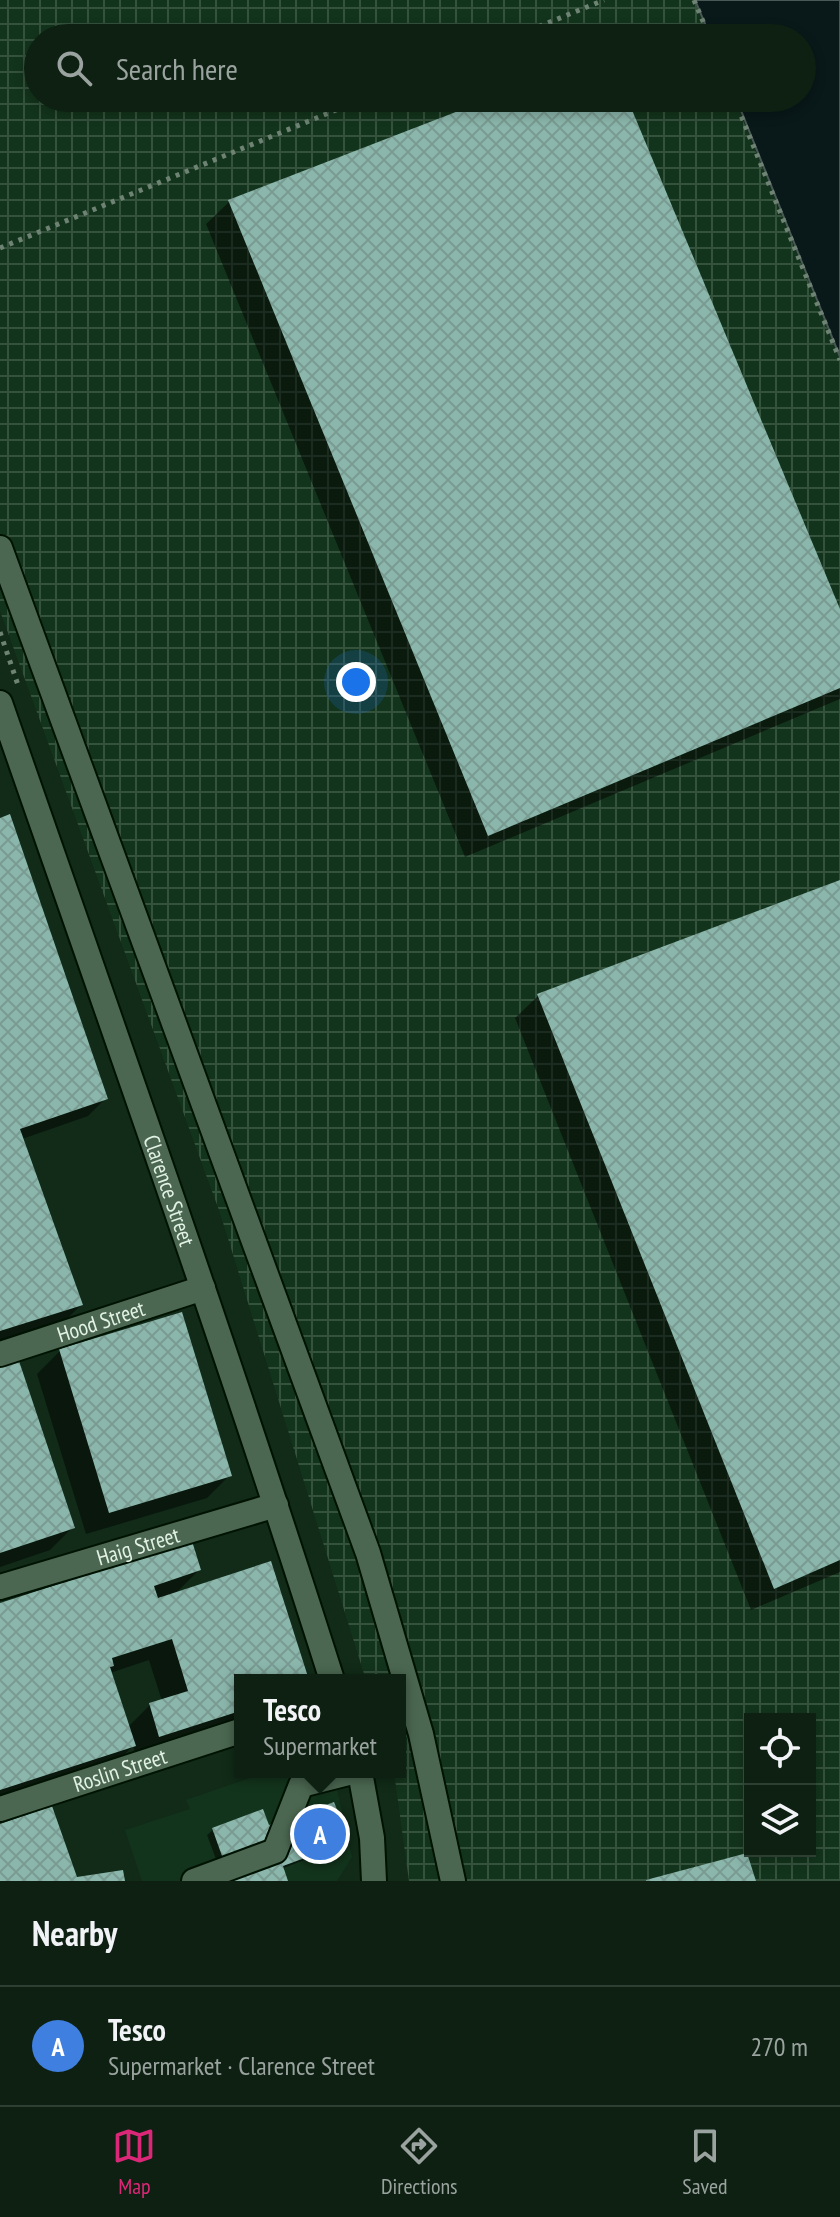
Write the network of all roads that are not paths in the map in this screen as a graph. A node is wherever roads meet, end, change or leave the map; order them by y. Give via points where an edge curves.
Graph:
1 (0, 548) edge
2 (0, 703) edge
3 (4, 729) edge
4 (203, 1288) junction
5 (0, 1354) edge
6 (276, 1505) junction
7 (0, 1587) edge
8 (330, 1674) edge
9 (403, 1674) edge
10 (406, 1683) edge
11 (234, 1733) edge
12 (328, 1778) edge
13 (361, 1778) edge
14 (0, 1809) edge
15 (194, 1881) edge
16 (374, 1881) edge
17 (453, 1881) edge

1 - 9 street via 368,1553
2 - 3 street, Clarence Street
3 - 4 street, Clarence Street
4 - 5 street, Hood Street
4 - 6 street, Clarence Street
6 - 7 street, Haig Street
6 - 8 street, Clarence Street
10 - 17 street
11 - 14 street, Roslin Street
12 - 15 street via 301,1785 275,1851
13 - 16 street

